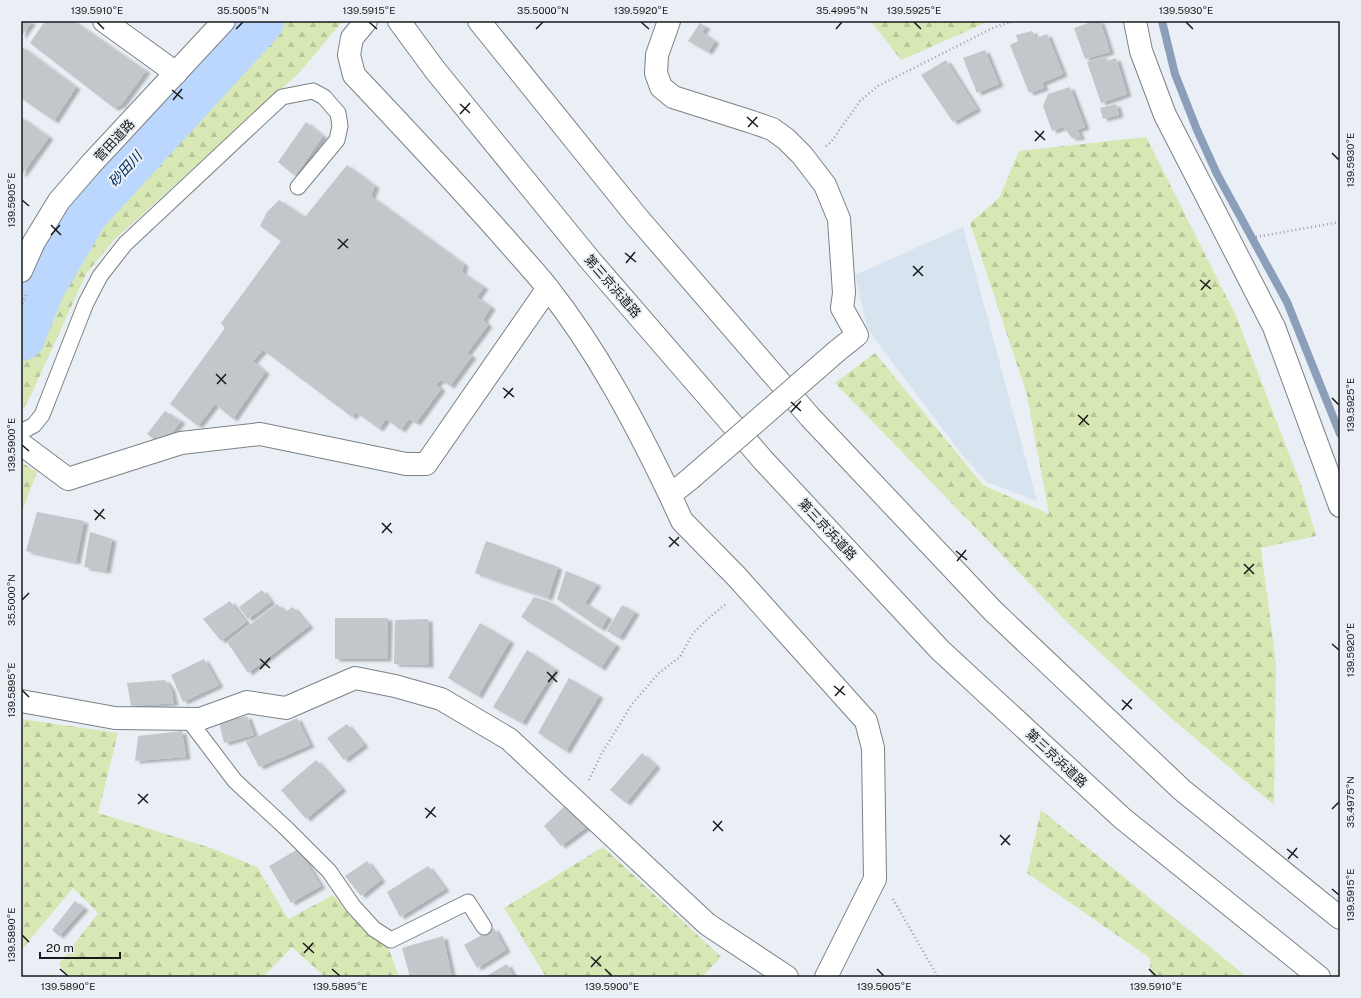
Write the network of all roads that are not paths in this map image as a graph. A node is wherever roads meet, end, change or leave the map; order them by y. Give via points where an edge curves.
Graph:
1 (104, 21) edge
2 (224, 21) edge
3 (366, 21) edge
4 (399, 21) edge
5 (669, 21) edge
6 (1135, 21) edge
7 (481, 24) edge
8 (176, 73) junction
9 (298, 187) dead end
10 (21, 271) edge
11 (548, 288) junction
12 (21, 432) edge
13 (21, 444) edge
14 (670, 495) junction
15 (1340, 506) edge
16 (21, 700) edge
17 (188, 719) junction
18 (1340, 918) edge
19 (484, 927) dead end
20 (787, 977) edge
21 (826, 977) edge
22 (1319, 977) edge

1 - 8 main road
2 - 8 main road, 菅田道路
3 - 11 main road via 352,38 349,55 354,75 480,209
4 - 22 main road, 第三京浜道路 via 435,70 590,260 763,460 940,650 1122,818
5 - 14 main road, bridge via 657,54 656,72 661,87 673,97 772,129 802,155 825,185 839,219 844,293 842,308 857,335
6 - 15 main road via 1141,51 1165,115 1274,327
7 - 18 main road via 637,217 800,406 993,611 1182,790
8 - 10 main road, 菅田道路 via 59,201 34,242
9 - 12 lane via 337,140 340,126 338,113 332,105 324,96 312,91 282,97 125,244 100,276 86,303 42,415 34,426
11 - 13 main road via 426,464 406,464 260,434 181,444 68,479
11 - 14 main road via 585,340 616,392
14 - 21 main road via 682,521 747,588 866,721 873,748 876,879
16 - 17 main road via 115,718
17 - 19 lane via 235,782 287,829 329,872 353,906 374,929 391,940 468,902
17 - 20 main road via 200,719 247,702 286,708 355,678 441,699 509,739 707,924

